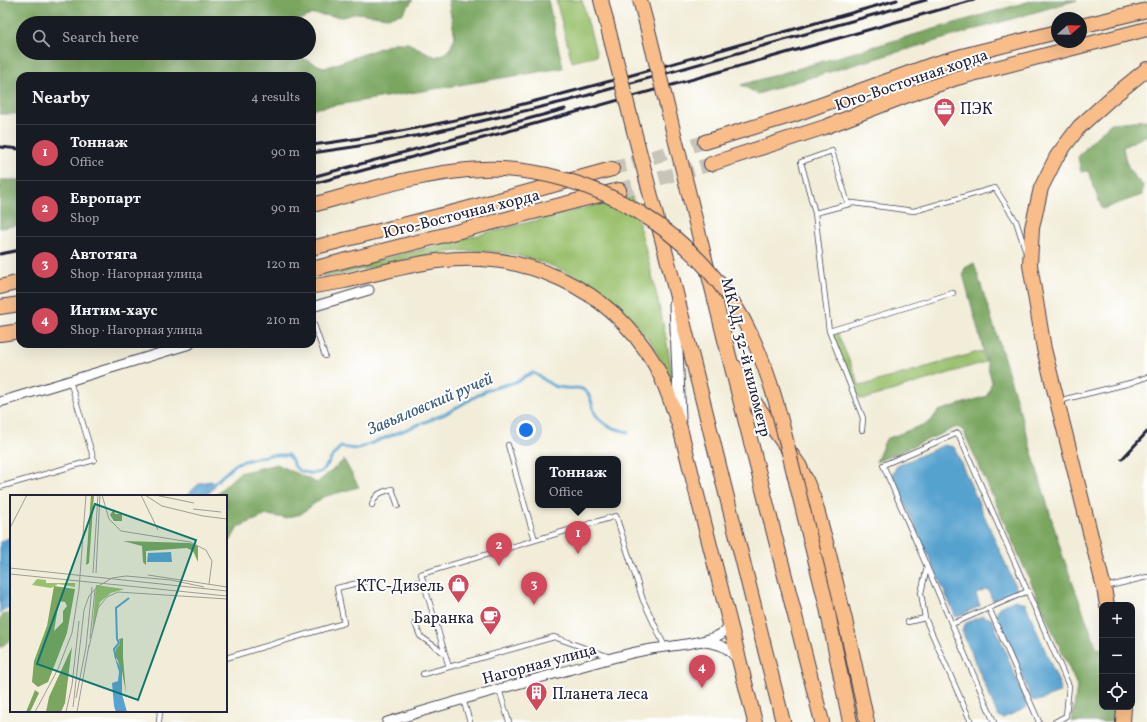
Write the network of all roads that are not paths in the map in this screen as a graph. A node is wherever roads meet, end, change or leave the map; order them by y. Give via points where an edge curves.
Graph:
1 (601, 0) edge
2 (640, 0) edge
3 (1147, 10) edge
4 (1087, 25) edge
5 (1147, 29) edge
6 (1051, 34) edge
7 (1147, 68) edge
8 (704, 142) tunnel mouth
9 (711, 164) tunnel mouth
10 (612, 169) tunnel mouth
11 (619, 190) tunnel mouth
12 (316, 204) edge
13 (848, 204) junction
14 (815, 213) junction
15 (316, 247) edge
16 (1030, 265) junction
17 (316, 268) edge
18 (16, 283) edge
19 (316, 285) edge
20 (674, 285) junction
21 (0, 287) edge
22 (369, 290) dead end
23 (953, 292) dead end
24 (16, 305) edge
25 (316, 306) edge
26 (0, 307) edge
27 (316, 330) edge
28 (829, 331) junction
29 (16, 332) edge
30 (0, 334) edge
31 (177, 348) edge
32 (728, 352) junction
33 (325, 356) dead end
34 (1147, 377) edge
35 (70, 381) junction
36 (0, 402) edge
37 (1057, 404) junction
38 (680, 428) junction
39 (862, 430) dead end
40 (508, 445) dead end
41 (0, 487) edge
42 (372, 505) dead end
43 (398, 506) dead end
44 (535, 540) junction
45 (927, 568) junction
46 (1147, 578) edge
47 (366, 581) dead end
48 (423, 581) junction
49 (404, 588) dead end
50 (1104, 588) junction
51 (1028, 591) junction
52 (427, 594) junction
53 (421, 596) dead end
54 (1106, 602) edge
55 (430, 604) junction
56 (424, 605) dead end
57 (989, 608) junction
58 (924, 618) junction
59 (728, 619) junction
60 (908, 622) dead end
61 (415, 623) dead end
62 (952, 624) junction
63 (700, 641) junction
64 (665, 647) junction
65 (444, 653) junction
66 (227, 658) edge
67 (613, 658) junction
68 (739, 662) junction
69 (449, 667) junction
70 (423, 674) dead end
71 (499, 689) junction
72 (463, 699) junction
73 (1124, 710) edge
74 (160, 712) edge
75 (1066, 716) junction
76 (159, 722) edge
77 (387, 722) edge
78 (470, 722) edge
79 (509, 722) edge
80 (755, 722) edge
81 (783, 722) edge
82 (822, 722) edge
83 (850, 722) edge
84 (867, 722) edge
85 (971, 722) edge
86 (994, 722) edge
87 (1039, 722) edge
88 (1055, 722) edge
89 (1064, 722) edge
90 (1123, 722) edge

1 - 20 main road, bridge
2 - 32 main road, МКАД, 32-й километр, bridge
3 - 4 main road
5 - 9 main road, Юго-Восточная хорда via 957,78 825,127
6 - 8 main road, Юго-Восточная хорда via 931,65 804,111
7 - 16 main road via 1079,127 1057,156 1041,188 1032,228
10 - 15 main road, Юго-Восточная хорда
11 - 17 main road, Юго-Восточная хорда
12 - 83 main road, bridge via 425,176 467,170 529,172 588,187 626,204 690,250 714,275 736,305 767,374 826,604
13 - 14 lane
13 - 14 lane via 832,150 801,162
13 - 16 lane via 914,212 995,188 1016,221
14 - 28 lane
16 - 37 main road via 1044,349
18 - 21 main road
19 - 38 main road via 455,259 505,262 546,272 583,290 626,326 654,364 667,390
20 - 38 street
20 - 81 main road
22 - 25 street
23 - 28 lane
24 - 26 main road
27 - 33 lane
28 - 39 lane via 863,418
29 - 30 main road
31 - 35 street
32 - 82 main road, МКАД, 32-й километр
32 - 84 main road via 753,400 799,465 814,499 845,620
34 - 37 lane via 1066,399
35 - 36 street
35 - 41 lane via 94,460
37 - 50 main road
38 - 59 main road
40 - 44 lane
42 - 43 lane via 378,494 392,489
44 - 48 lane via 421,574
44 - 64 lane via 616,516 643,600
45 - 51 lane via 883,465 958,433
45 - 58 lane via 921,593
45 - 62 lane
46 - 50 lane
47 - 66 lane via 337,588 344,623
48 - 49 lane
48 - 52 lane
50 - 54 main road
51 - 57 lane
51 - 75 lane via 1069,686
52 - 53 lane
52 - 55 lane
55 - 56 lane
55 - 65 lane
57 - 62 lane
57 - 87 lane
58 - 60 lane
58 - 85 lane
59 - 63 street, Нагорная улица via 728,626 723,632
59 - 68 main road
61 - 65 lane via 420,636
62 - 86 lane
63 - 64 street, Нагорная улица
63 - 68 street, Нагорная улица via 718,644 728,649
64 - 67 street, Нагорная улица
65 - 69 lane
67 - 69 lane via 554,637
67 - 71 street, Нагорная улица
68 - 80 main road
69 - 70 lane
71 - 72 street, Нагорная улица
71 - 79 lane
72 - 77 street, Нагорная улица
72 - 78 lane
73 - 90 main road
74 - 76 lane
75 - 88 lane
75 - 89 lane

